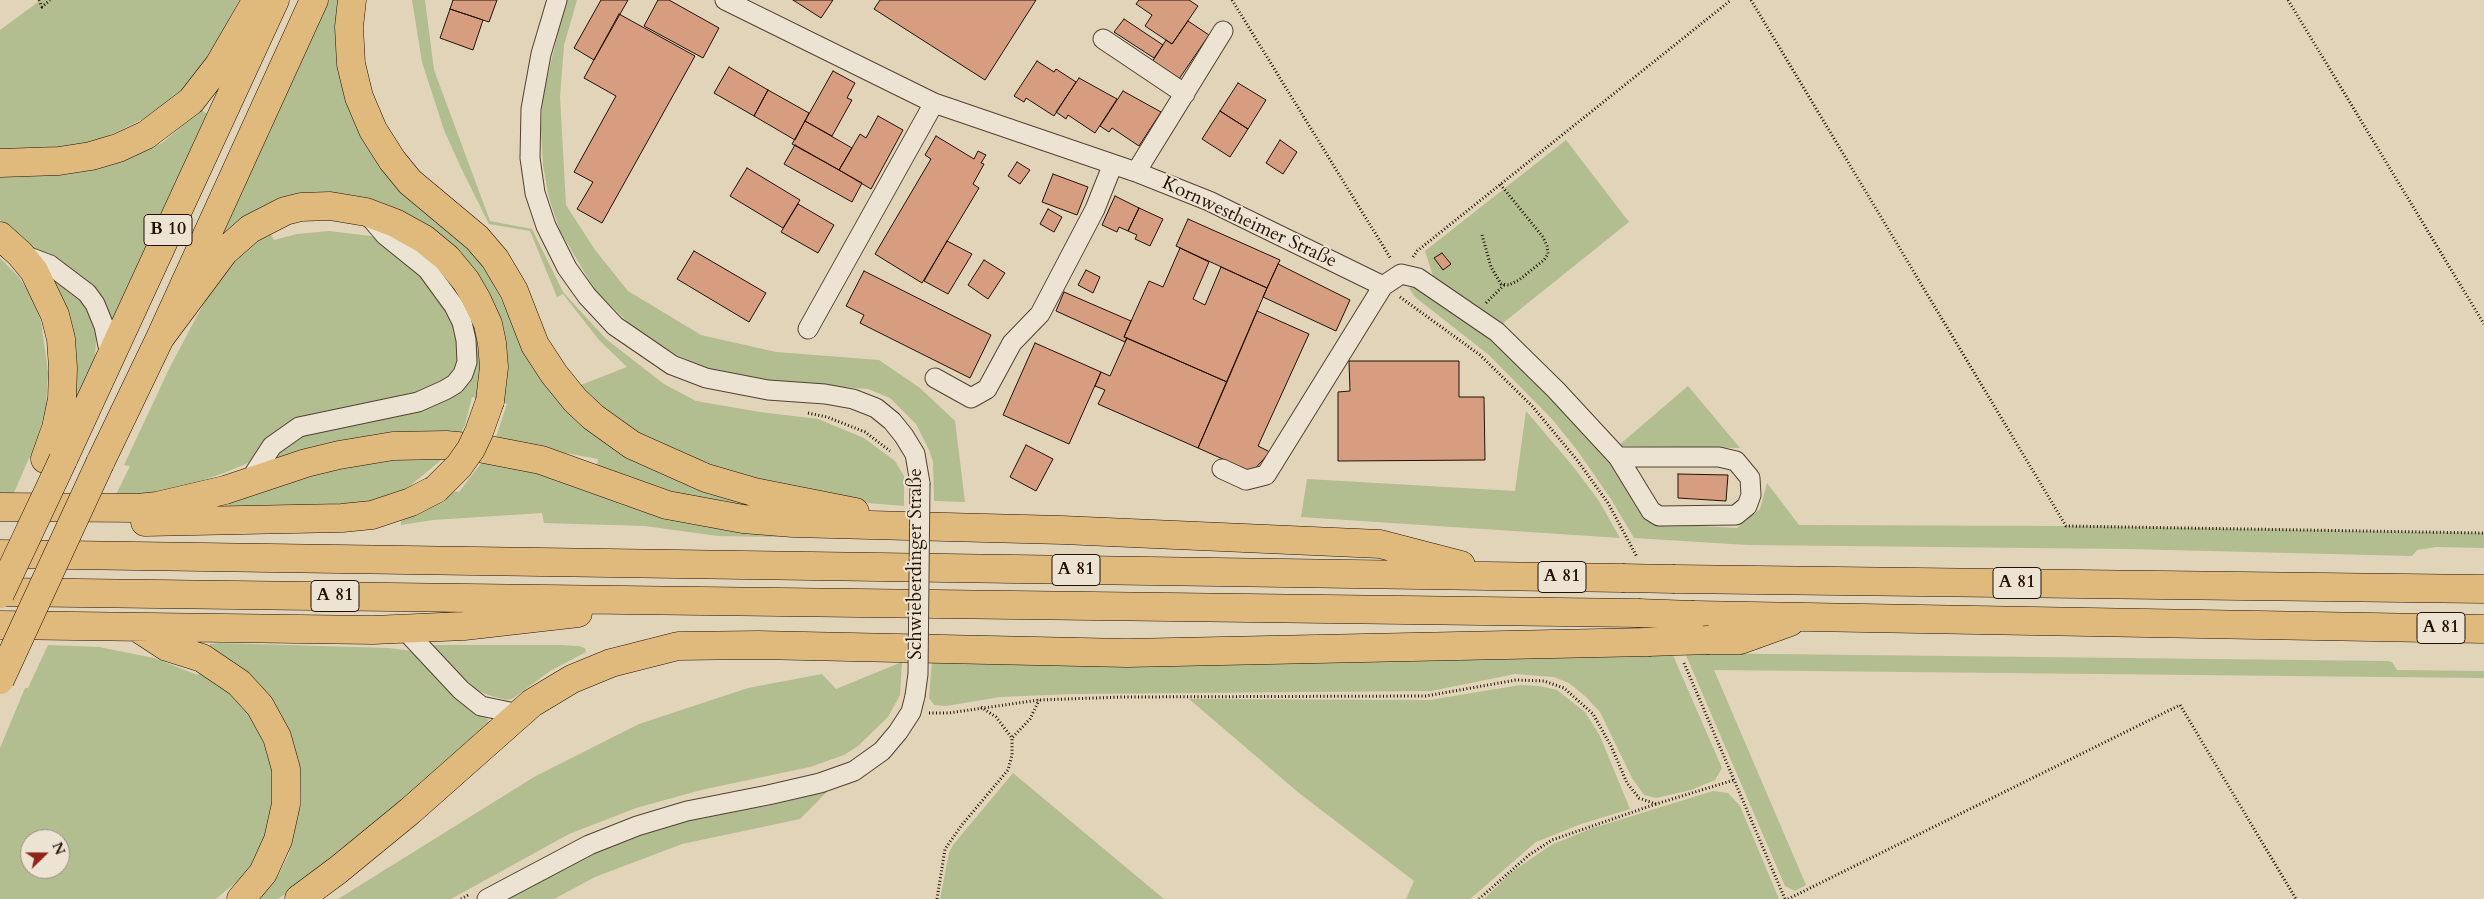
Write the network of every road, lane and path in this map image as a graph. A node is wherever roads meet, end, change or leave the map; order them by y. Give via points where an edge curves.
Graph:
1 (39, 0) edge
2 (50, 0) edge
3 (257, 0) edge
4 (274, 0) edge
5 (314, 0) edge
6 (352, 0) edge
7 (557, 0) edge
8 (724, 0) edge
9 (1232, 0) edge
10 (1731, 0) edge
11 (1751, 0) edge
12 (2288, 0) edge
13 (1223, 31) dead end
14 (1103, 39) dead end
15 (1185, 94) junction
16 (934, 103) junction
17 (0, 163) edge
18 (1113, 164) junction
19 (1136, 172) junction
20 (1500, 184) junction
21 (366, 212) junction
22 (1482, 235) dead end
23 (10, 245) edge
24 (1401, 274) junction
25 (1505, 284) junction
26 (1383, 286) junction
27 (1472, 315) junction
28 (2484, 324) edge
29 (808, 329) dead end
30 (160, 338) junction
31 (110, 356) junction
32 (935, 378) dead end
33 (805, 413) dead end
34 (891, 452) dead end
35 (1618, 457) junction
36 (54, 460) junction
37 (1222, 469) dead end
38 (248, 483) junction
39 (0, 507) edge
40 (0, 520) edge
41 (908, 527) junction
42 (2484, 533) edge
43 (0, 554) edge
44 (1503, 576) junction
45 (2484, 589) edge
46 (0, 593) edge
47 (671, 601) junction
48 (1807, 616) junction
49 (0, 625) edge
50 (138, 628) junction
51 (403, 628) junction
52 (2484, 629) edge
53 (0, 680) edge
54 (1039, 700) junction
55 (913, 704) junction
56 (981, 707) junction
57 (519, 714) junction
58 (1012, 738) junction
59 (1734, 780) dead end
60 (1656, 804) junction
61 (241, 899) edge
62 (299, 899) edge
63 (487, 899) edge
64 (937, 899) edge
65 (1479, 899) edge
66 (1788, 899) edge
67 (2296, 899) edge

1 - 2 path via 42,7
3 - 17 highway via 219,65 191,100 146,135 91,156 59,161
4 - 31 highway, B 10
5 - 30 highway, B 10
6 - 41 highway via 349,27 351,64 359,97 373,130 410,182 477,238 495,259 514,291 540,352 554,374 593,417 632,445 706,478
7 - 55 street, Schwieberdinger Straße, bridge via 541,54 531,108 530,158 546,226 567,268 587,296 615,326 672,366 706,378 768,390 853,399 876,408 892,420 914,454 920,483 918,674
8 - 16 street, Kornwestheimer Straße
9 - 24 path
10 - 20 path
11 - 42 path via 2066,526
12 - 28 path
13 - 15 street
14 - 15 street
15 - 19 street
16 - 18 street, Kornwestheimer Straße
16 - 29 street
18 - 19 street, Kornwestheimer Straße
18 - 32 street via 1096,208 1040,314 1012,343 987,389 971,398
19 - 26 street, Kornwestheimer Straße via 1209,201
20 - 24 path via 1418,251
20 - 25 path via 1548,246 1544,260 1519,280
21 - 30 highway via 330,206 301,207 285,211 250,229 224,252
21 - 38 street via 385,236 427,269 454,306 466,340 467,362 463,374 455,384 418,402 299,427 272,446
21 - 40 highway, bridge via 419,235 447,258 466,281 488,324 494,367 490,401 471,449 436,489 392,510 342,518 150,522
22 - 25 path via 1491,267 1501,284
23 - 31 street via 50,265 87,292 104,326
23 - 36 highway via 34,271 46,292 61,339 62,399
24 - 26 street
24 - 27 street via 1418,278
25 - 27 path
26 - 37 street via 1266,475 1246,480
27 - 35 street via 1497,332
30 - 53 highway, B 10, bridge
31 - 36 highway, B 10
33 - 34 path via 827,417 865,432
35 - 35 street via 1651,511 1659,516 1736,515 1747,506 1751,495 1750,478 1736,461 1719,457
36 - 46 highway, B 10, bridge via 26,536
38 - 39 highway via 183,501 138,508
38 - 41 highway via 306,463 367,449 416,444 446,445 541,460 667,505 697,512 792,523
41 - 44 highway via 1062,530 1380,544
43 - 44 highway, A 81
44 - 45 highway, A 81, bridge
46 - 47 highway, A 81
47 - 48 highway, A 81, bridge
47 - 51 highway via 526,620
48 - 52 highway, A 81
48 - 57 highway, bridge via 1740,640 1127,653 678,646 610,663 572,679 532,702
49 - 50 highway
50 - 51 highway
50 - 61 highway via 168,646 202,658 239,683 260,706 277,737 286,769 286,804 278,840 263,873
51 - 57 street via 461,690 481,706
54 - 56 path
54 - 58 path via 1030,719
54 - 60 path via 1426,696 1516,680 1544,681 1564,688 1593,714 1627,783 1639,798
55 - 56 path via 948,712
55 - 63 street, Schwieberdinger Straße via 882,751 854,771 820,783 687,811 637,826 589,845
56 - 58 path via 996,717
57 - 62 highway via 410,811
58 - 64 path via 1008,770 945,849
59 - 60 path
60 - 65 path via 1540,846
66 - 67 path via 2180,705

